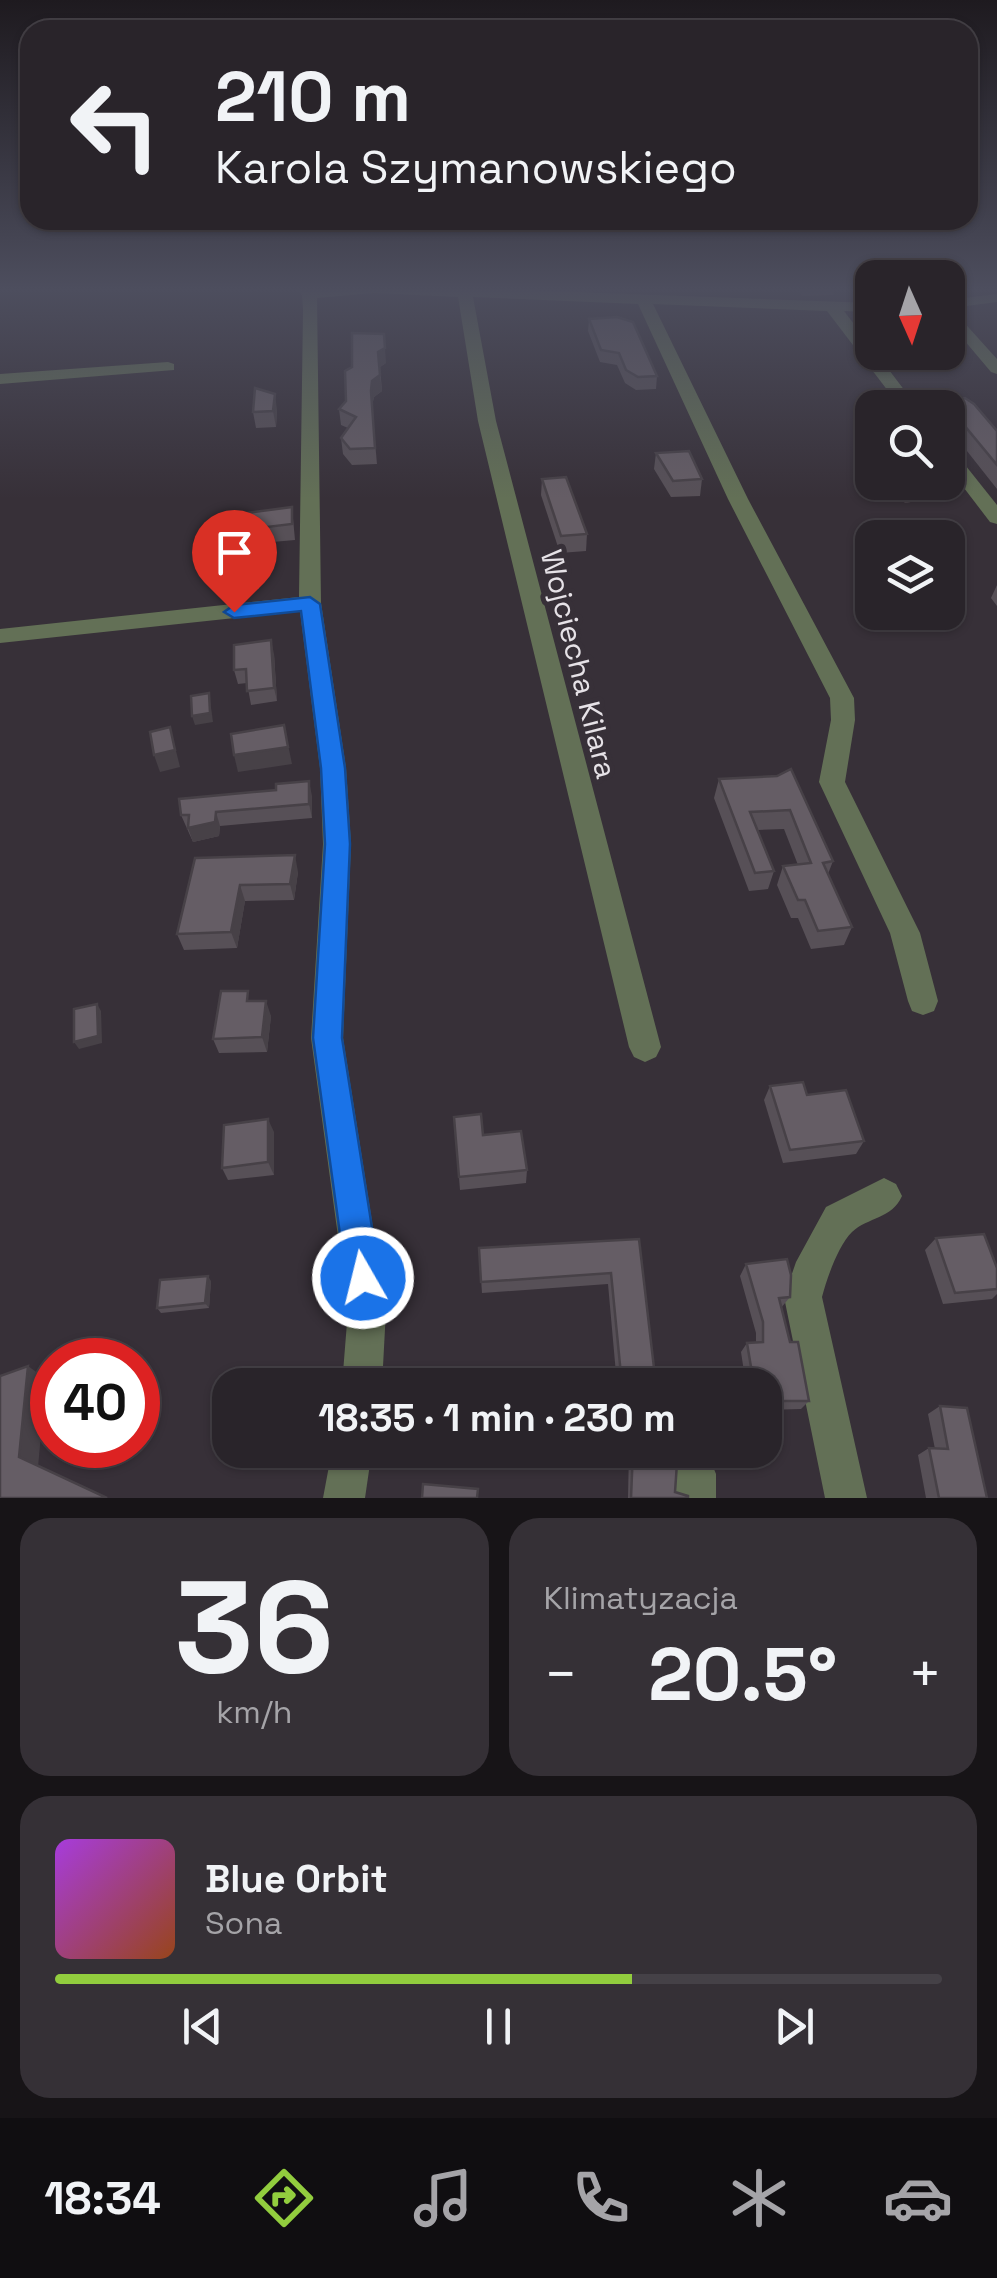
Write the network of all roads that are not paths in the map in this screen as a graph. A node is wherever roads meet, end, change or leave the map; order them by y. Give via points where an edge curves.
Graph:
1 (307, 359) edge
2 (477, 359) edge
3 (672, 359) edge
4 (872, 359) edge
5 (168, 367) dead end
6 (0, 379) edge
7 (896, 390) edge
8 (965, 477) edge
9 (997, 518) edge
10 (310, 604) junction
11 (0, 636) edge
12 (922, 1001) dead end
13 (645, 1047) dead end
14 (884, 1196) dead end
15 (363, 1368) edge
16 (349, 1468) edge
17 (344, 1498) edge
18 (846, 1498) edge

1 - 10 street
2 - 13 street, Wojciecha Kilara via 487,422
3 - 12 street via 842,698 846,714 831,758 832,782 905,933
4 - 7 street
5 - 6 street
8 - 9 street
10 - 11 street
10 - 15 street via 337,844 327,1038 367,1310
14 - 18 street via 839,1220 802,1297
16 - 17 street

